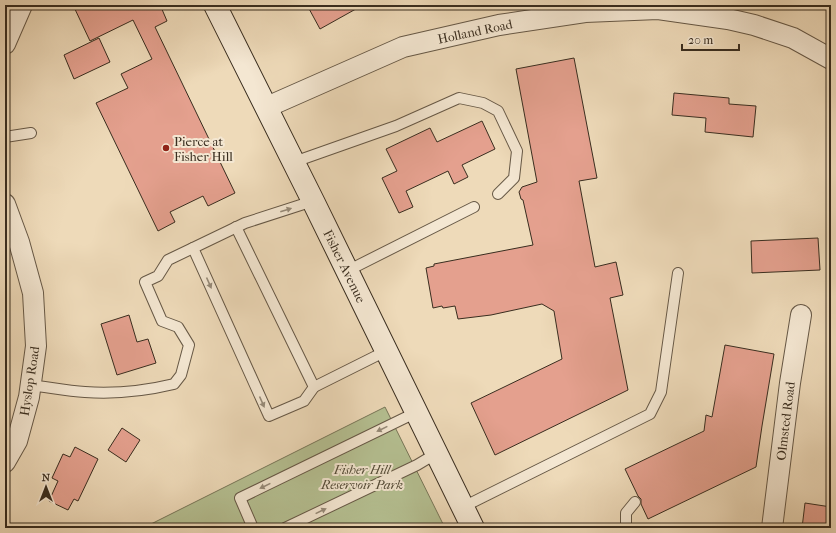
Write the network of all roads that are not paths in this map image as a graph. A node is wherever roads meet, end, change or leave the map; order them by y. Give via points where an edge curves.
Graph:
1 (22, 5) edge
2 (215, 5) edge
3 (5, 44) edge
4 (831, 59) edge
5 (266, 107) junction
6 (31, 132) dead end
7 (5, 137) edge
8 (294, 162) junction
9 (498, 194) dead end
10 (313, 201) junction
11 (5, 204) edge
12 (474, 207) dead end
13 (236, 227) junction
14 (193, 248) junction
15 (347, 271) junction
16 (678, 273) dead end
17 (801, 315) dead end
18 (386, 351) junction
19 (30, 385) junction
20 (314, 387) junction
21 (417, 412) junction
22 (436, 453) junction
23 (5, 462) edge
24 (635, 502) dead end
25 (463, 507) junction
26 (253, 528) edge
27 (286, 528) edge
28 (473, 528) edge
29 (626, 528) edge
30 (772, 528) edge

1 - 3 street
2 - 5 street, Fisher Avenue
4 - 5 street, Holland Road via 793,38 728,19 658,9 585,12 499,25 403,47
5 - 8 street, Fisher Avenue
6 - 7 lane
8 - 9 lane via 396,126 458,98 483,103 498,111 517,151 514,178
8 - 10 street, Fisher Avenue
13 -> 10 lane
10 - 15 street, Fisher Avenue
11 - 19 street, Hyslop Road via 33,293 36,346
12 - 15 lane
13 - 14 lane
13 - 20 lane
14 - 19 lane via 168,260 158,276 145,282 162,321 178,327 189,345 181,374 174,384 111,393
14 -> 20 lane via 269,416 304,401
15 - 18 street, Fisher Avenue
16 - 25 lane via 660,392 650,414
17 - 30 street, Olmsted Road
18 - 20 lane
18 - 21 street, Fisher Avenue
19 - 23 street, Hyslop Road via 17,441
21 - 22 street, Fisher Avenue
21 -> 26 lane via 240,498
22 - 25 street, Fisher Avenue
27 -> 22 lane via 417,465
24 - 29 lane via 626,513
25 - 28 street, Fisher Avenue

